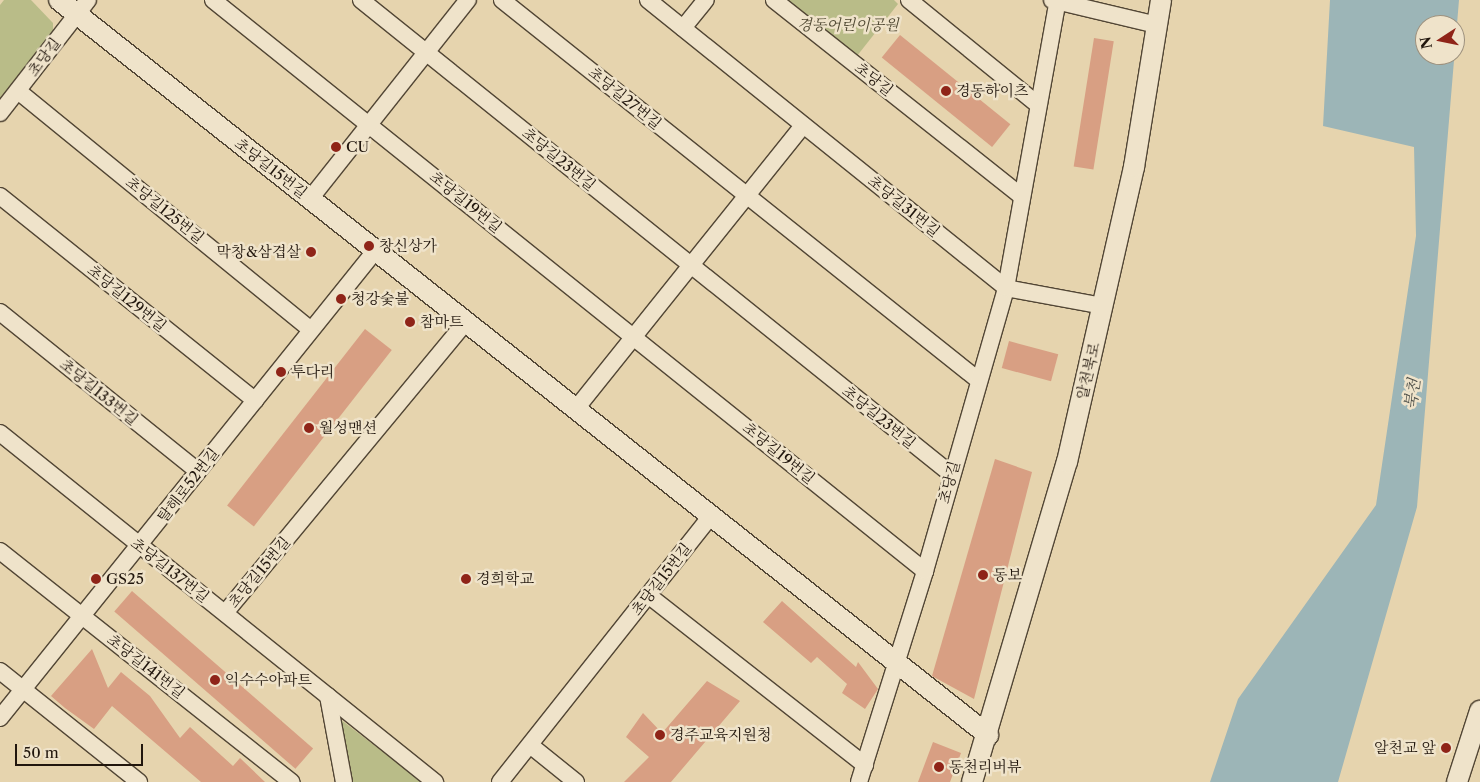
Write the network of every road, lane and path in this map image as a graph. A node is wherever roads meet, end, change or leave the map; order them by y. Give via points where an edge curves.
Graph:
1 (59, 0) edge
2 (213, 0) edge
3 (361, 0) edge
4 (468, 0) edge
5 (502, 0) edge
6 (648, 0) edge
7 (706, 0) edge
8 (774, 0) edge
9 (909, 0) edge
10 (1161, 0) edge
11 (1056, 1) edge
12 (82, 7) edge
13 (1157, 25) junction
14 (683, 28) junction
15 (426, 52) junction
16 (18, 91) junction
17 (1037, 104) junction
18 (0, 113) edge
19 (802, 124) junction
20 (369, 125) junction
21 (747, 195) junction
22 (0, 196) edge
23 (1021, 196) junction
24 (310, 199) junction
25 (375, 251) junction
26 (691, 265) junction
27 (1006, 288) junction
28 (1103, 306) junction
29 (0, 312) edge
30 (465, 323) junction
31 (311, 330) junction
32 (633, 336) junction
33 (977, 379) junction
34 (255, 400) junction
35 (574, 410) junction
36 (0, 433) edge
37 (198, 471) junction
38 (951, 474) junction
39 (710, 517) junction
40 (140, 547) junction
41 (0, 551) edge
42 (925, 571) junction
43 (648, 595) junction
44 (225, 613) junction
45 (84, 617) junction
46 (894, 664) junction
47 (0, 671) edge
48 (23, 689) junction
49 (328, 696) junction
50 (1480, 711) edge
51 (0, 718) edge
52 (1477, 732) edge
53 (988, 735) junction
54 (530, 745) junction
55 (865, 765) junction
56 (139, 782) edge
57 (292, 782) edge
58 (344, 782) edge
59 (434, 782) edge
60 (500, 782) edge
61 (576, 782) edge
62 (859, 782) edge
63 (972, 782) edge
64 (1457, 782) edge

1 - 12 street, 초당길15번길
2 - 20 street, 초당길19번길
3 - 15 street, 초당길23번길
4 - 15 street
5 - 21 street, 초당길27번길
6 - 14 street, 초당길31번길
7 - 14 street
8 - 23 street, 초당길
9 - 17 street
10 - 13 street, 알천북로
11 - 13 street
11 - 17 street, 초당길
12 - 16 street, 초당길
12 - 24 street, 초당길15번길
13 - 28 street, 알천북로 via 1134,167
14 - 19 street, 초당길31번길
15 - 20 street
15 - 26 street, 초당길23번길
16 - 18 street, 초당길
16 - 31 street, 초당길125번길
17 - 23 street, 초당길
19 - 21 street
19 - 27 street, 초당길31번길
20 - 24 street
20 - 32 street, 초당길19번길
21 - 26 street
21 - 33 street, 초당길27번길
22 - 34 street, 초당길129번길
23 - 27 street, 초당길
24 - 25 street, 초당길15번길
25 - 30 street, 초당길15번길
25 - 31 street, 탈해로52번길
26 - 32 street
26 - 38 street, 초당길23번길
27 - 28 street
27 - 33 street, 초당길
28 - 53 street, 알천북로 via 1067,462
29 - 37 street, 초당길133번길
30 - 35 street, 초당길15번길
30 - 44 street, 초당길15번길
31 - 34 street, 탈해로52번길
32 - 35 street
32 - 42 street, 초당길19번길
33 - 38 street, 초당길
34 - 37 street, 탈해로52번길
35 - 39 street, 초당길15번길
36 - 40 street, 초당길137번길
37 - 40 street, 탈해로52번길
38 - 42 street, 초당길
39 - 43 street, 초당길15번길
39 - 46 street, 초당길15번길
40 - 44 street, 초당길137번길
40 - 45 street, 탈해로52번길
41 - 45 street, 초당길141번길
42 - 46 street, 초당길
43 - 54 street, 초당길15번길
43 - 55 street
44 - 49 street, 초당길137번길
45 - 48 street, 탈해로52번길
45 - 57 street, 초당길141번길
46 - 53 street
46 - 55 street, 초당길
47 - 48 street
48 - 51 street, 탈해로52번길
48 - 56 street
49 - 58 street
49 - 59 street, 초당길137번길
50 - 52 street
52 - 64 street
53 - 63 street, 알천북로
54 - 60 street, 초당길15번길
54 - 61 street
55 - 62 street, 초당길

